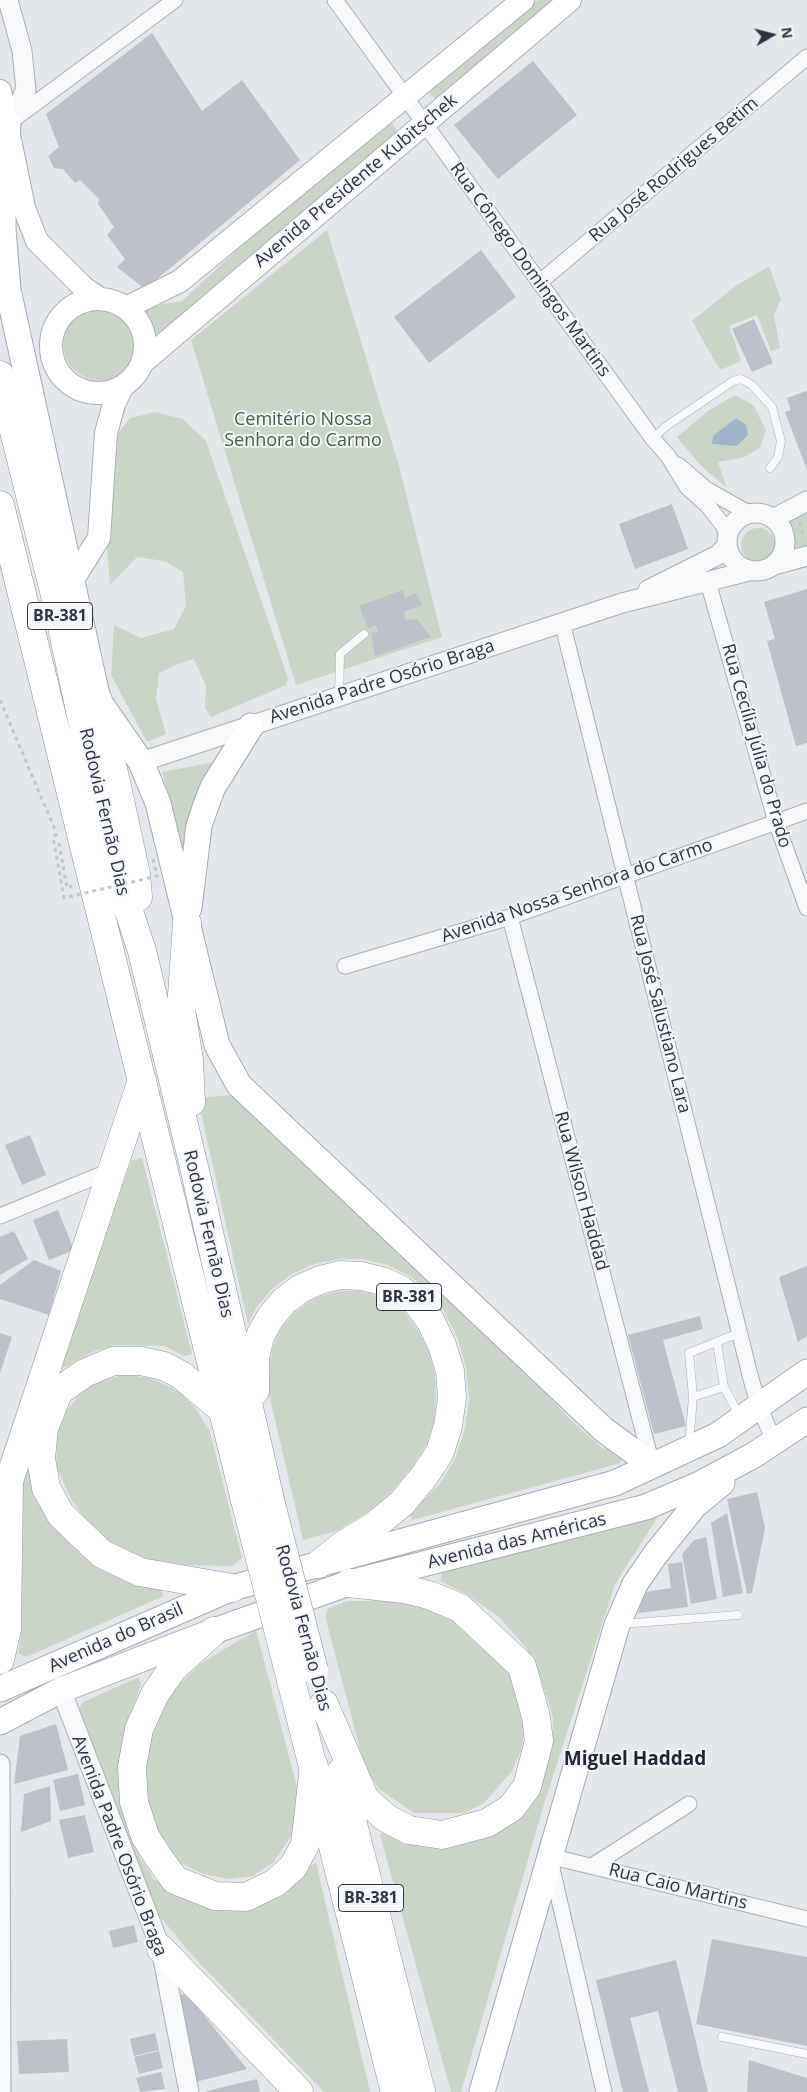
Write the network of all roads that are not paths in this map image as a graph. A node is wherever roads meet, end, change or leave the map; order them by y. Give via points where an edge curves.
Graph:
1 (8, 0) edge
2 (176, 0) edge
3 (335, 0) edge
4 (523, 0) edge
5 (570, 0) edge
6 (807, 58) edge
7 (0, 91) edge
8 (405, 97) junction
9 (8, 124) junction
10 (424, 124) junction
11 (540, 282) junction
12 (100, 299) junction
13 (126, 308) junction
14 (143, 362) junction
15 (0, 375) edge
16 (122, 388) junction
17 (653, 439) junction
18 (668, 456) junction
19 (770, 468) dead end
20 (807, 501) edge
21 (0, 505) edge
22 (750, 514) junction
23 (772, 519) junction
24 (727, 541) junction
25 (807, 556) edge
26 (774, 565) junction
27 (749, 571) junction
28 (72, 581) junction
29 (708, 582) junction
30 (622, 603) junction
31 (562, 622) junction
32 (364, 634) dead end
33 (339, 696) junction
34 (98, 700) junction
35 (251, 726) junction
36 (141, 762) junction
37 (807, 811) edge
38 (776, 822) junction
39 (625, 875) junction
40 (807, 908) edge
41 (510, 917) junction
42 (187, 923) junction
43 (142, 951) junction
44 (345, 966) dead end
45 (142, 1080) junction
46 (112, 1170) junction
47 (195, 1171) junction
48 (0, 1216) edge
49 (740, 1334) junction
50 (716, 1342) junction
51 (807, 1372) edge
52 (724, 1387) junction
53 (692, 1397) junction
54 (224, 1411) junction
55 (750, 1412) junction
56 (803, 1427) edge
57 (774, 1441) junction
58 (689, 1448) junction
59 (754, 1456) junction
60 (652, 1466) junction
61 (261, 1498) junction
62 (319, 1564) junction
63 (349, 1583) junction
64 (232, 1588) junction
65 (738, 1615) dead end
66 (617, 1625) junction
67 (214, 1631) junction
68 (0, 1660) edge
69 (302, 1675) junction
70 (0, 1689) edge
71 (61, 1690) junction
72 (324, 1704) junction
73 (0, 1722) edge
74 (0, 1764) edge
75 (314, 1766) junction
76 (689, 1804) dead end
77 (355, 1834) junction
78 (549, 1856) junction
79 (592, 1866) junction
80 (807, 1919) edge
81 (161, 1949) junction
82 (722, 2037) dead end
83 (807, 2054) edge
84 (1, 2092) edge
85 (189, 2092) edge
86 (299, 2092) edge
87 (395, 2092) edge
88 (421, 2092) edge
89 (438, 2092) edge
90 (482, 2092) edge
91 (604, 2092) edge

1 - 9 street via 22,51 26,83 21,104
2 - 9 street
3 - 8 street, Rua Cônego Domingos Martins
4 - 8 main road, Avenida Presidente Kubitschek
5 - 10 main road, Avenida Presidente Kubitschek
6 - 11 street, Rua José Rodrigues Betim
7 - 9 main road
8 - 10 street, Rua Cônego Domingos Martins
8 - 13 main road, Avenida Presidente Kubitschek via 180,282
9 - 12 main road via 24,208 37,241 84,288
9 - 28 main road via 3,229 8,290
10 - 11 street, Rua Cônego Domingos Martins
10 - 14 main road, Avenida Presidente Kubitschek
11 - 17 street, Rua Cônego Domingos Martins
12 - 13 main road
12 - 16 main road via 70,308 53,334 52,350 64,378 76,388 91,393 107,393
13 - 14 main road via 137,319 143,332
14 - 16 main road via 135,376
15 - 43 highway, Rodovia Fernão Dias / BR-381 via 56,599 112,859
16 - 28 main road via 106,432 99,538
17 - 18 street, Rua Cônego Domingos Martins
17 - 19 lane via 665,427 733,381 741,379 752,385 772,407 781,441 778,458
18 - 22 street via 706,489
18 - 24 street, Rua Cônego Domingos Martins via 687,487 723,525
20 - 23 street
21 - 45 highway, Rodovia Fernão Dias / BR-381
22 - 23 street via 766,515
22 - 24 street via 736,522
23 - 26 street via 782,530 785,545
24 - 27 street via 736,564
24 - 30 street, Avenida Padre Osório Braga via 718,554
25 - 26 street
26 - 27 street
27 - 29 street, Avenida Padre Osório Braga
28 - 34 main road
29 - 30 street, Avenida Padre Osório Braga
29 - 38 street, Rua Cecília Júlia do Prado
30 - 31 street, Avenida Padre Osório Braga
31 - 33 street, Avenida Padre Osório Braga
31 - 39 street, Rua José Salustiano Lara
32 - 33 lane via 340,654
33 - 35 street, Avenida Padre Osório Braga
34 - 36 main road
34 - 43 highway via 136,874
35 - 36 street, Avenida Padre Osório Braga
35 - 42 main road via 213,787 199,826
36 - 42 main road via 158,802
37 - 38 street, Avenida Nossa Senhora do Carmo
38 - 39 street, Avenida Nossa Senhora do Carmo
38 - 40 street, Rua Cecília Júlia do Prado
39 - 41 street, Avenida Nossa Senhora do Carmo
39 - 49 street, Rua José Salustiano Lara
41 - 44 street, Avenida Nossa Senhora do Carmo
41 - 60 street, Rua Wilson Haddad
42 - 47 highway via 181,1010 189,1060
42 - 60 main road via 217,1045 239,1085 604,1430
43 - 47 highway, Rodovia Fernão Dias / BR-381
45 - 46 highway
45 - 54 highway, Rodovia Fernão Dias / BR-381
46 - 48 street
46 - 68 highway via 9,1481 7,1629
47 - 61 highway, Rodovia Fernão Dias / BR-381
49 - 50 lane
49 - 55 street, Rua José Salustiano Lara
50 - 52 lane
50 - 53 lane via 689,1353
51 - 55 main road, Avenida das Américas
52 - 53 lane
52 - 55 lane
53 - 58 lane
54 - 61 highway, Rodovia Fernão Dias / BR-381
54 - 64 highway via 181,1375 164,1366 141,1361 112,1361 85,1372 59,1391 44,1428 41,1458 46,1488 61,1515 102,1554 140,1572
55 - 57 street, Rua José Salustiano Lara
55 - 58 main road, Avenida das Américas via 718,1435
56 - 57 main road, Avenida das Américas
57 - 59 main road, Avenida das Américas
58 - 60 main road, Avenida das Américas
59 - 63 main road, Avenida das Américas via 646,1507
59 - 66 main road via 695,1505 676,1528 635,1584
60 - 62 main road, Avenida das Américas via 616,1483
61 - 62 highway, BR-381 via 255,1357 260,1336 270,1318 284,1301 320,1280 361,1276 401,1290 422,1309 442,1345 450,1371 452,1398 448,1426 440,1452 402,1503
61 - 69 highway, Rodovia Fernão Dias / BR-381, bridge
62 - 64 main road, Avenida das Américas
63 - 67 main road, Avenida das Américas
63 - 72 highway via 404,1589 460,1608 522,1666 539,1741 527,1787 511,1808 487,1823 442,1835 409,1830 386,1818 365,1799
64 - 70 main road, Avenida do Brasil
65 - 66 lane
66 - 78 main road
67 - 71 main road, Avenida do Brasil
67 - 75 highway via 174,1668 155,1694 139,1729 132,1767 134,1802 145,1836 175,1880 215,1896 246,1897 275,1883 294,1867 305,1845
69 - 72 highway, Rodovia Fernão Dias / BR-381
69 - 75 highway, Rodovia Fernão Dias / BR-381
71 - 73 main road, Avenida do Brasil
71 - 81 street, Avenida Padre Osório Braga
72 - 77 highway, Rodovia Fernão Dias / BR-381
74 - 84 street
75 - 87 highway, Rodovia Fernão Dias / BR-381
76 - 79 street
77 - 88 highway, Rodovia Fernão Dias / BR-381
77 - 89 highway, BR-381
78 - 79 street, Rua Caio Martins
78 - 90 main road
78 - 91 street
79 - 80 street, Rua Caio Martins
81 - 85 street, Avenida Padre Osório Braga
81 - 86 highway
82 - 83 lane

